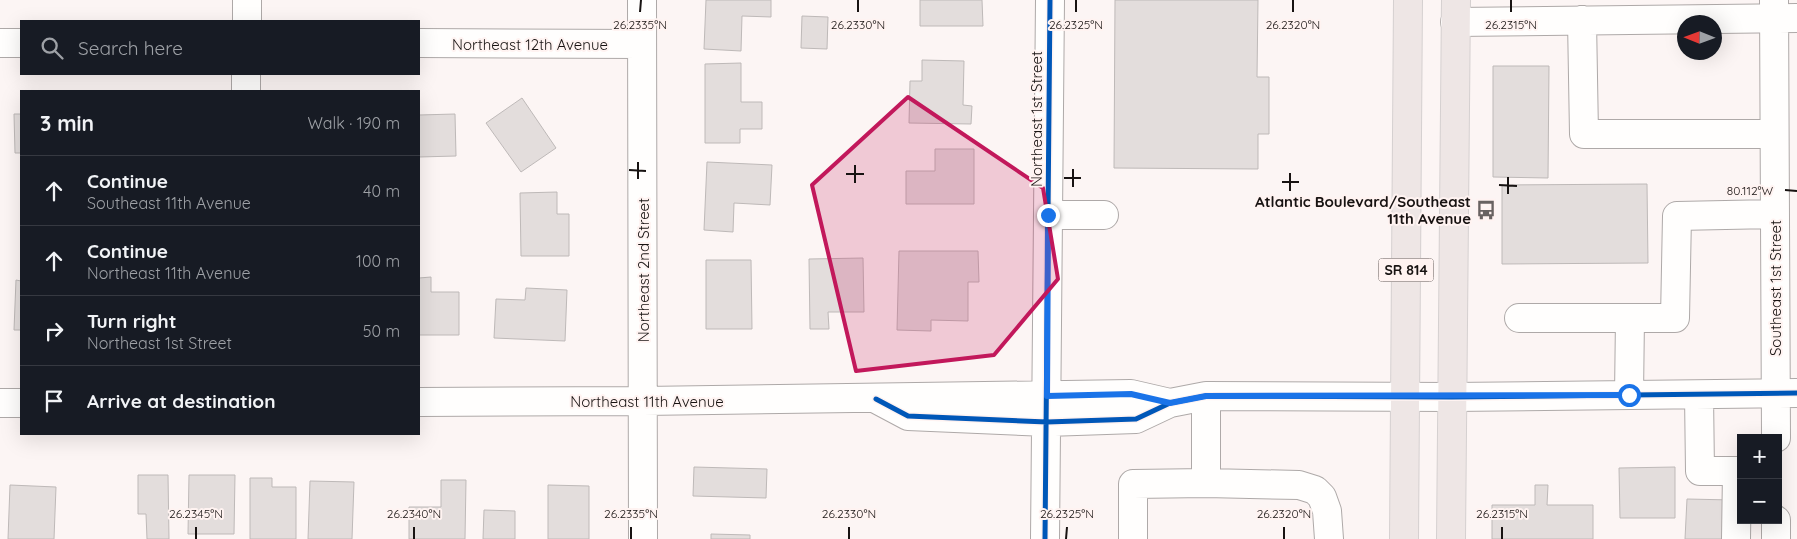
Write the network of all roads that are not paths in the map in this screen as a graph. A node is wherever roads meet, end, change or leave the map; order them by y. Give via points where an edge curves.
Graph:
1 (247, 0) edge
2 (642, 0) edge
3 (1050, 0) edge
4 (1408, 0) edge
5 (1640, 10) edge
6 (1455, 11) edge
7 (1533, 11) edge
8 (1782, 12) edge
9 (247, 20) edge
10 (1582, 20) junction
11 (0, 43) edge
12 (20, 43) edge
13 (420, 43) edge
14 (642, 44) junction
15 (246, 75) edge
16 (246, 90) edge
17 (1774, 134) junction
18 (1774, 214) junction
19 (1048, 215) junction
20 (1104, 215) dead end
21 (1518, 318) dead end
22 (1630, 318) junction
23 (1786, 393) edge
24 (1629, 395) junction
25 (1699, 395) junction
26 (1206, 396) junction
27 (1405, 396) junction
28 (1452, 396) junction
29 (644, 401) junction
30 (420, 402) edge
31 (0, 404) edge
32 (20, 404) edge
33 (1047, 409) junction
34 (1777, 434) edge
35 (1737, 471) edge
36 (1739, 479) edge
37 (1206, 482) junction
38 (1776, 524) edge
39 (643, 539) edge
40 (1045, 539) edge
41 (1133, 539) edge
42 (1329, 539) edge
43 (1404, 539) edge
44 (1451, 539) edge
45 (1736, 539) edge
46 (1776, 539) edge

1 - 9 street
2 - 14 street, Northeast 2nd Street
3 - 19 street, Northeast 1st Street
4 - 27 main road, SR 814
5 - 8 street
5 - 10 street
6 - 7 street
6 - 28 main road, SR 814
7 - 10 street
8 - 17 street, Southeast 1st Street
10 - 17 street via 1584,134
11 - 12 street
13 - 14 street, Northeast 12th Avenue
14 - 29 street, Northeast 2nd Street
15 - 16 street
17 - 18 street, Southeast 1st Street
18 - 22 street via 1677,216 1675,318
18 - 23 street, Southeast 1st Street
19 - 20 street
19 - 33 street, Northeast 1st Street
21 - 22 street
22 - 24 street
23 - 25 street, Northeast 11th Avenue
23 - 34 street, Southeast 1st Street
24 - 25 street, Northeast 11th Avenue
24 - 28 street, Northeast 11th Avenue
25 - 35 street via 1700,471
26 - 27 street, Northeast 11th Avenue
26 - 33 street, Northeast 11th Avenue via 1170,403 1136,418
26 - 37 street
27 - 28 street, Northeast 11th Avenue
27 - 43 main road, SR 814
28 - 44 main road, SR 814
29 - 30 street, Northeast 11th Avenue
29 - 33 street, Northeast 11th Avenue via 876,399 908,416
29 - 39 street, Northeast 2nd Street
31 - 32 street
33 - 40 street, Northeast 1st Street
36 - 45 street
37 - 41 street via 1133,484
37 - 42 street via 1299,484 1315,490 1322,497 1327,511
38 - 46 street

